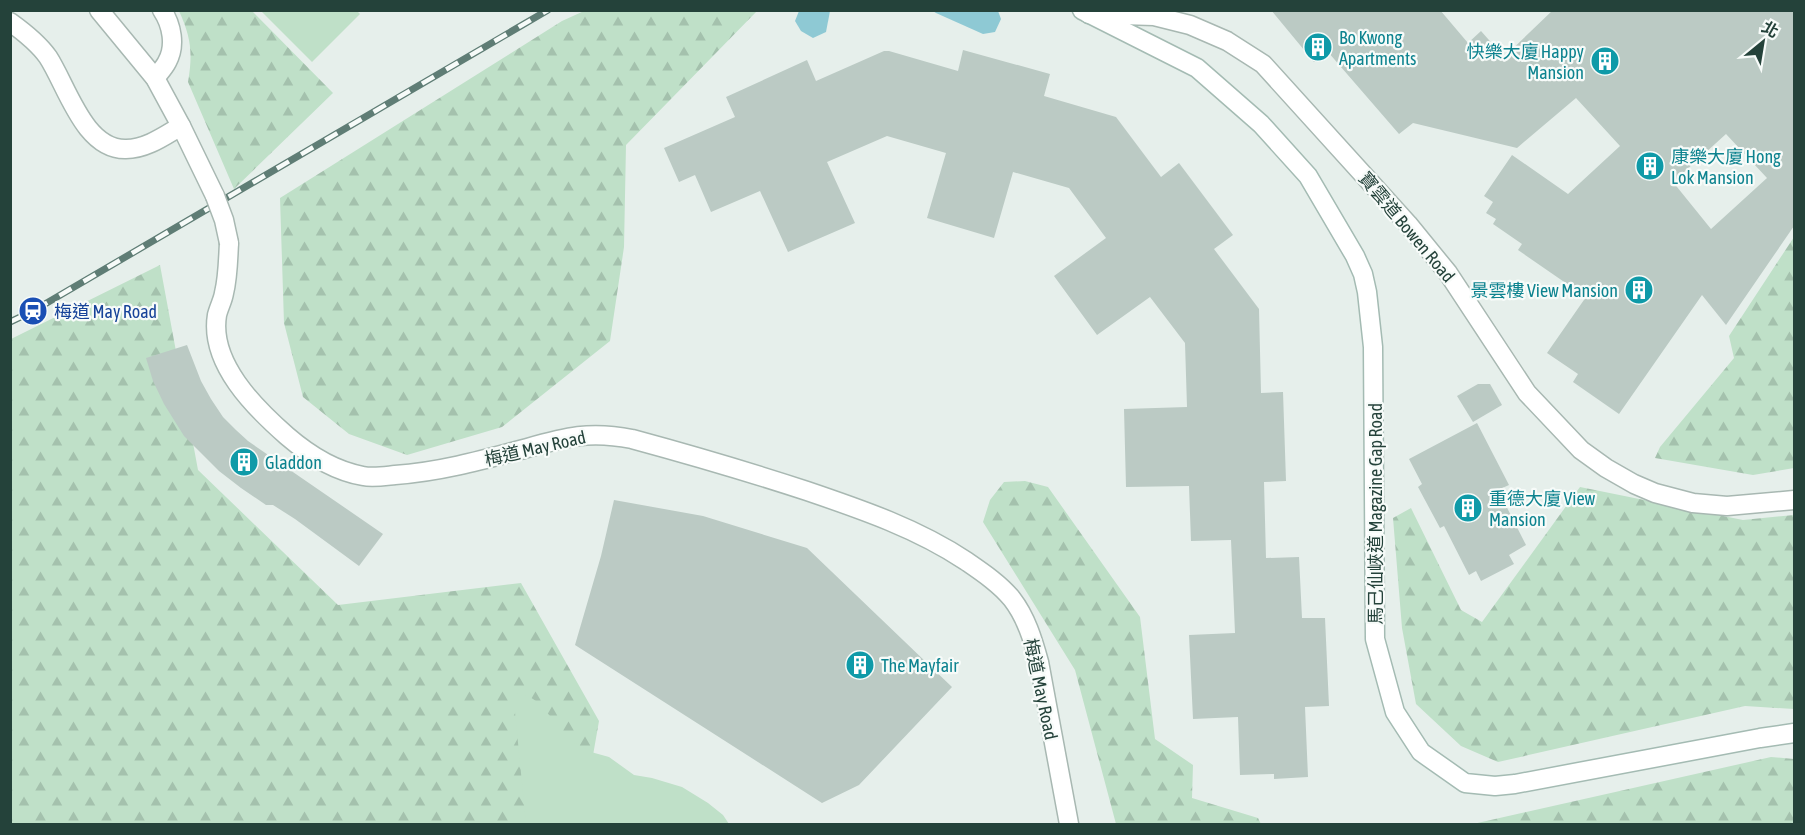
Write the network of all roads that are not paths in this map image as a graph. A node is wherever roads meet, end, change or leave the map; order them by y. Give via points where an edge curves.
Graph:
1 (99, 10) edge
2 (162, 10) edge
3 (1086, 12) edge
4 (10, 22) edge
5 (155, 78) junction
6 (181, 126) junction
7 (1794, 500) edge
8 (1794, 733) edge
9 (1069, 825) edge

1 - 5 street, 梅道 May Road
2 - 5 street via 169,21 173,42 168,61
3 - 7 street, 寶雲道 Bowen Road via 1154,16 1190,25 1227,41 1263,64 1448,273 1527,393 1581,450 1606,468 1655,493 1693,503 1727,506
3 - 8 street, 馬己仙峽道 Magazine Gap Road via 1197,68 1261,124 1308,176 1355,256 1367,292 1373,346 1375,639 1395,712 1421,752 1465,783 1495,786
4 - 6 street via 46,55 83,122 101,141 113,147 136,148
5 - 6 street, 梅道 May Road
6 - 9 street, 梅道 May Road, bridge via 215,196 229,243 227,276 217,315 226,366 247,398 297,445 347,472 366,477 444,470 564,438 611,434 764,477 849,505 925,537 977,568 1011,598 1023,616 1039,662

